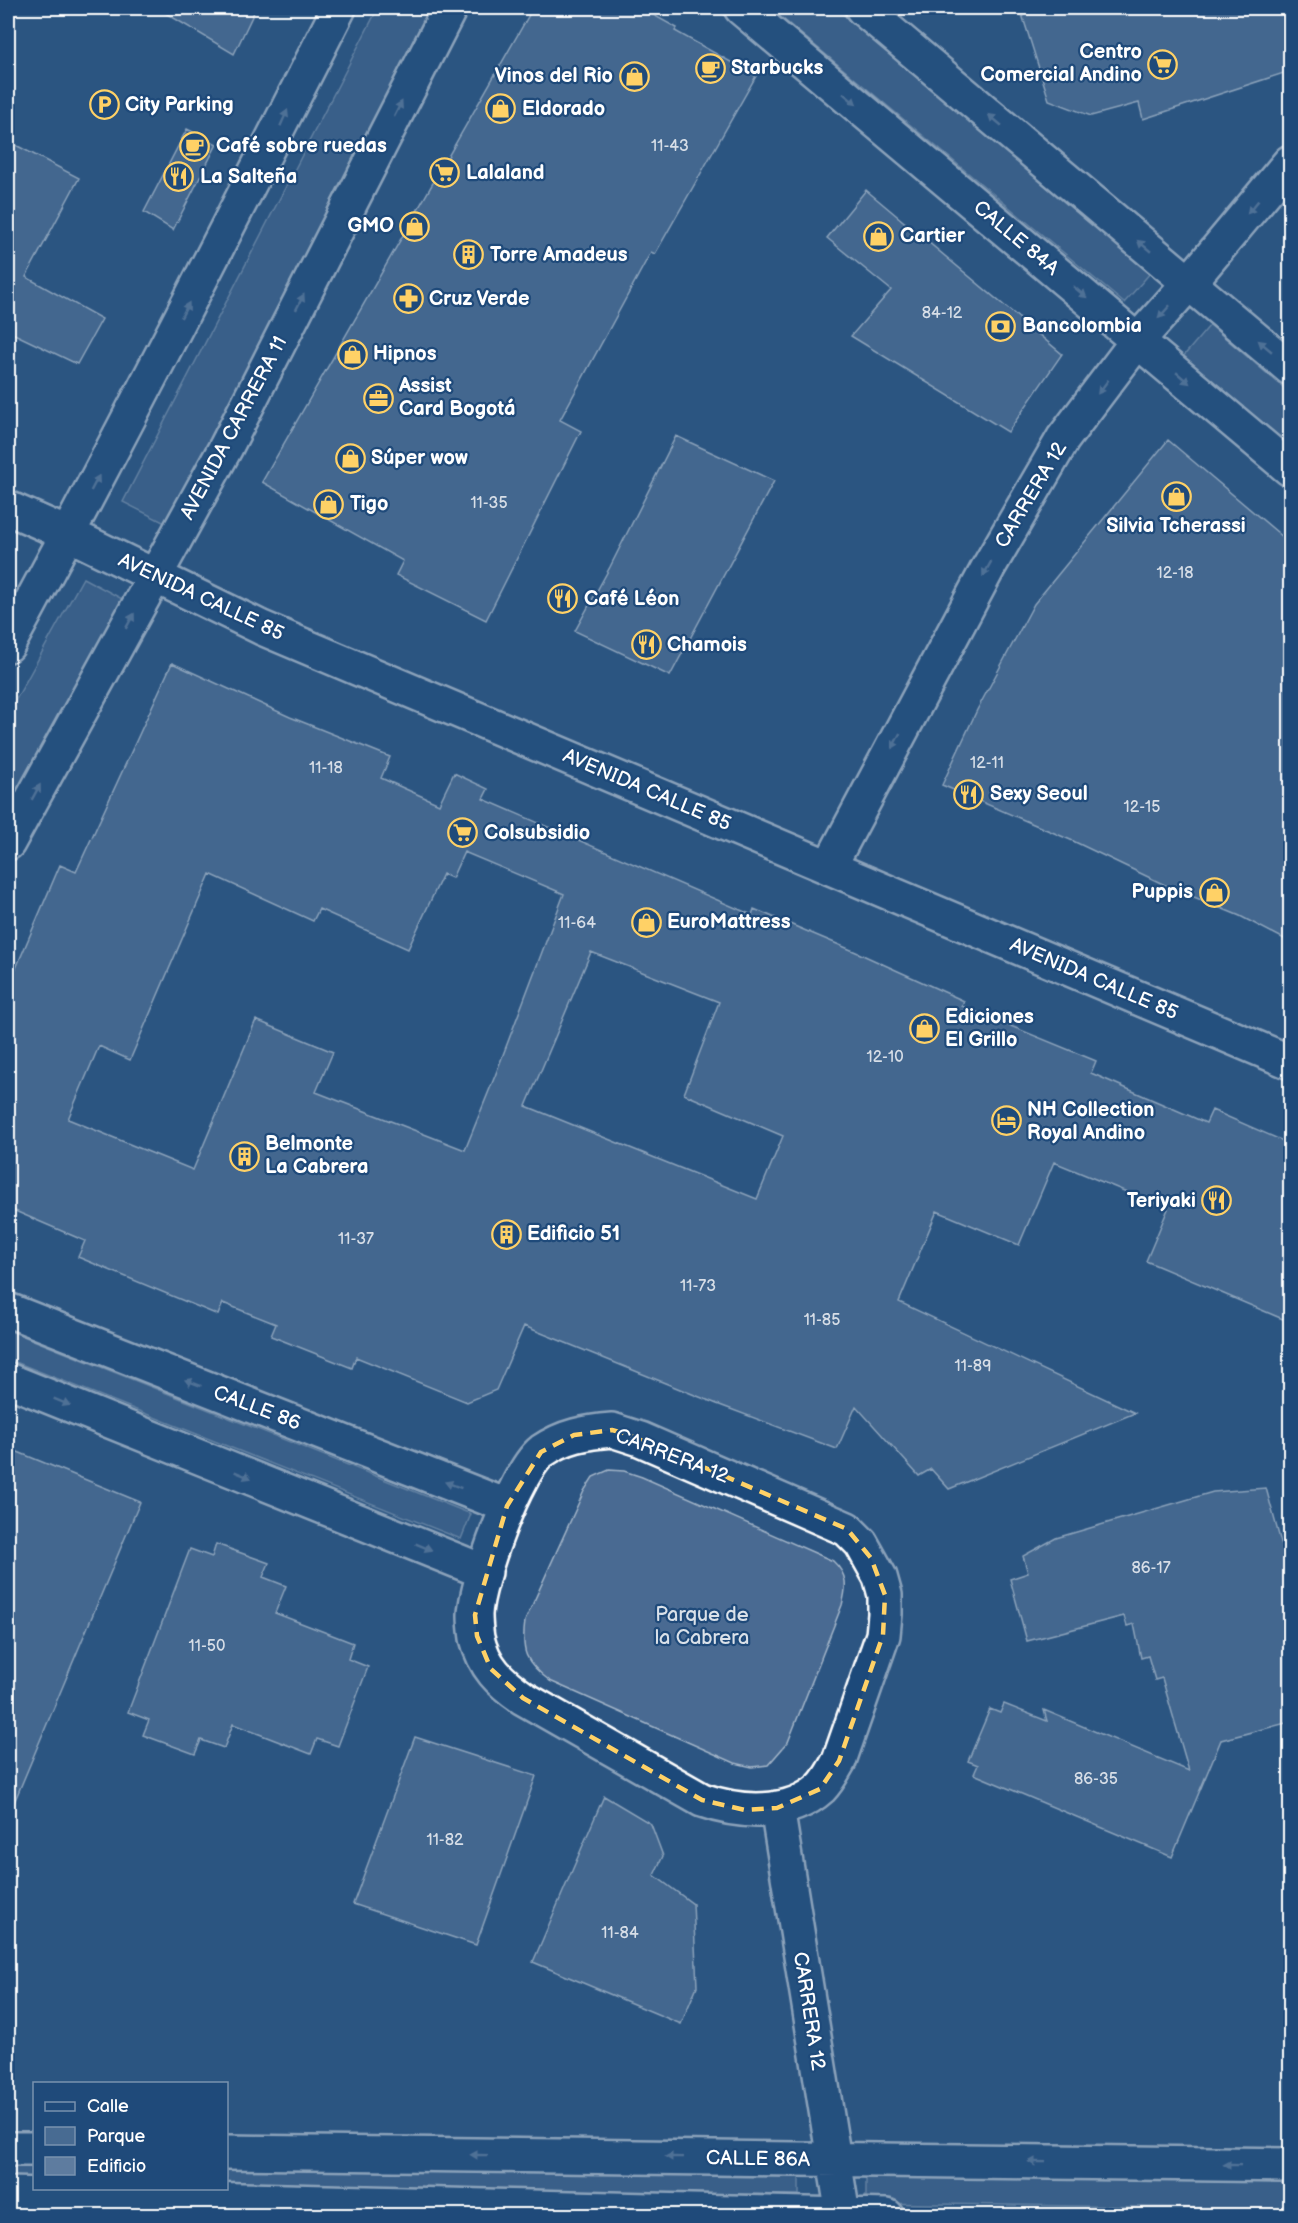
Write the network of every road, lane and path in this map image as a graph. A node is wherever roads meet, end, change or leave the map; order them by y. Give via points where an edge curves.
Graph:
1 (339, 8) edge
2 (450, 8) edge
3 (741, 8) edge
4 (862, 8) edge
5 (1290, 162) edge
6 (1189, 283) junction
7 (1138, 340) junction
8 (1290, 368) edge
9 (1290, 469) edge
10 (8, 508) edge
11 (67, 534) junction
12 (155, 576) junction
13 (8, 645) edge
14 (8, 843) edge
15 (829, 867) junction
16 (1290, 1062) edge
17 (8, 1310) edge
18 (8, 1380) edge
19 (507, 1506) junction
20 (485, 1572) junction
21 (777, 1808) junction
22 (8, 2149) edge
23 (33, 2149) edge
24 (228, 2151) edge
25 (832, 2160) junction
26 (1290, 2165) edge
27 (8, 2194) edge
28 (843, 2215) edge
29 (887, 2216) edge

11 -> 1 street
12 -> 2 street, AVENIDA CARRERA 11 via 226,447
3 -> 7 street, CALLE 84A
6 -> 4 street
5 -> 6 street, CARRERA 12
6 -> 7 street, CARRERA 12
8 -> 6 street
7 -> 9 street, CALLE 84A
7 -> 15 street, CARRERA 12 via 1063,439 1005,538
10 - 11 street, AVENIDA CALLE 85
11 - 12 street, AVENIDA CALLE 85
11 - 13 street
14 -> 12 street, AVENIDA CARRERA 11
12 - 15 street, AVENIDA CALLE 85 via 262,628
15 - 16 street, AVENIDA CALLE 85
19 -> 17 street, CALLE 86
18 -> 20 street
19 - 20 street, CARRERA 12
19 - 21 street, CARRERA 12 via 541,1452 574,1435 612,1430 847,1529 861,1543 880,1577 885,1595 883,1635 829,1779 808,1797
20 - 21 street, CARRERA 12 via 476,1607 477,1636 482,1653 500,1681 702,1800 745,1810
21 - 25 street, CARRERA 12
22 - 23 street
25 -> 24 street, CALLE 86A
26 -> 25 street, CALLE 86A
25 - 28 street, CARRERA 12
27 - 28 street
28 - 29 street

